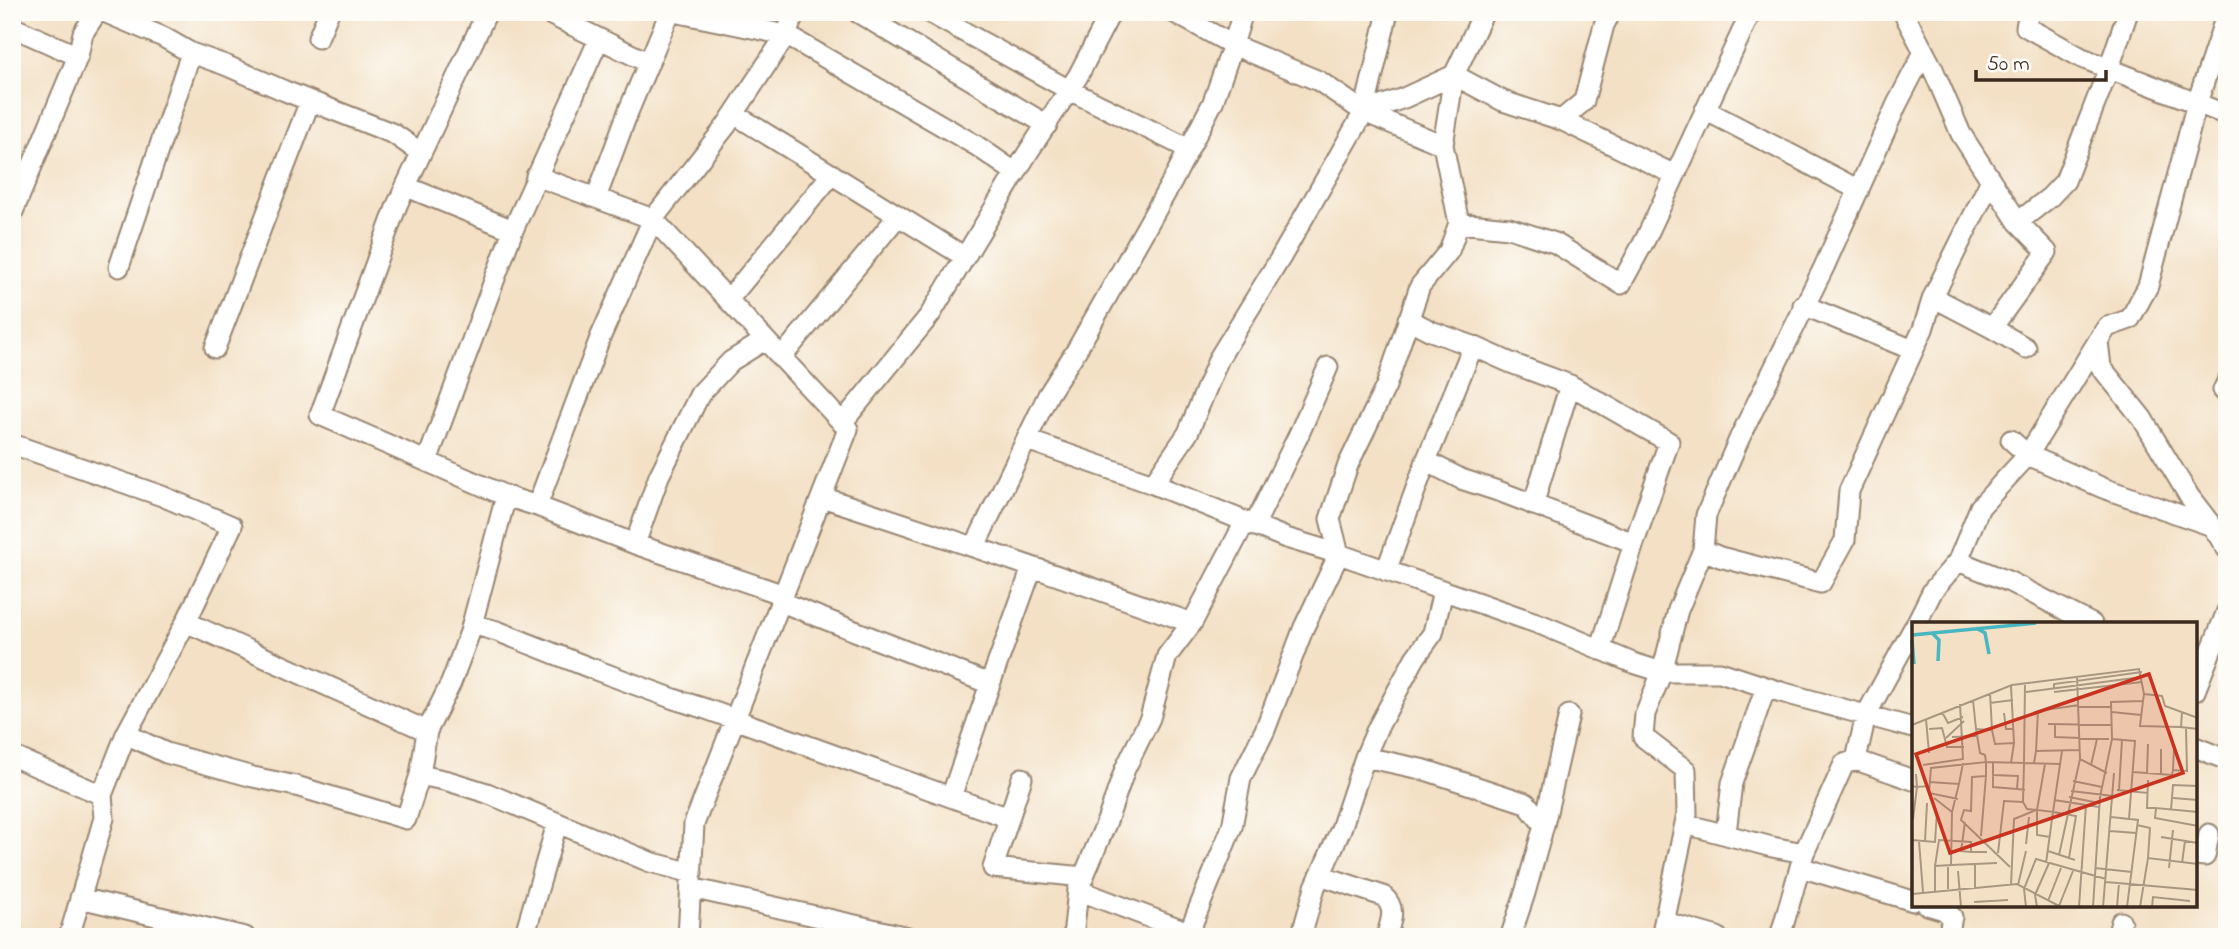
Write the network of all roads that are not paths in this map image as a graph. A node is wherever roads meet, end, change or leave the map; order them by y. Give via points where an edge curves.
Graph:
1 (97, 12) edge
2 (104, 12) edge
3 (328, 12) edge
4 (487, 12) edge
5 (545, 12) edge
6 (672, 12) edge
7 (795, 12) edge
8 (857, 12) edge
9 (928, 12) edge
10 (1111, 12) edge
11 (1173, 12) edge
12 (1243, 12) edge
13 (1388, 12) edge
14 (1484, 12) edge
15 (1612, 12) edge
16 (1751, 12) edge
17 (1903, 12) edge
18 (2029, 12) edge
19 (2129, 12) edge
20 (2227, 13) edge
21 (12, 27) edge
22 (786, 35) junction
23 (318, 38) dead end
24 (599, 38) junction
25 (1233, 46) junction
26 (1924, 52) junction
27 (191, 53) junction
28 (78, 56) junction
29 (649, 63) junction
30 (2109, 68) junction
31 (1454, 75) junction
32 (1069, 90) junction
33 (310, 102) junction
34 (2197, 103) junction
35 (1705, 110) junction
36 (1364, 112) junction
37 (734, 114) junction
38 (2227, 115) edge
39 (1561, 120) junction
40 (1047, 124) junction
41 (1443, 145) junction
42 (1189, 149) junction
43 (421, 153) junction
44 (1016, 173) junction
45 (832, 174) junction
46 (1675, 175) junction
47 (536, 176) junction
48 (1991, 180) junction
49 (407, 187) junction
50 (1858, 190) junction
51 (596, 198) junction
52 (12, 214) edge
53 (898, 216) junction
54 (653, 219) junction
55 (2018, 222) junction
56 (1459, 223) junction
57 (513, 230) junction
58 (965, 257) junction
59 (119, 267) dead end
60 (1933, 297) junction
61 (728, 300) junction
62 (1803, 305) junction
63 (1408, 319) junction
64 (1992, 328) junction
65 (765, 340) junction
66 (2098, 341) junction
67 (1474, 346) junction
68 (215, 348) dead end
69 (2026, 348) dead end
70 (1913, 350) junction
71 (781, 358) junction
72 (1328, 367) dead end
73 (1570, 385) junction
74 (842, 423) junction
75 (1027, 440) junction
76 (2011, 440) dead end
77 (12, 444) edge
78 (2028, 455) junction
79 (427, 461) junction
80 (1426, 461) junction
81 (1153, 484) junction
82 (506, 496) junction
83 (822, 497) junction
84 (1533, 505) junction
85 (537, 506) junction
86 (1250, 524) junction
87 (2212, 526) junction
88 (1634, 543) junction
89 (635, 544) junction
90 (975, 546) junction
91 (2227, 549) edge
92 (1703, 550) junction
93 (1339, 554) junction
94 (1958, 561) junction
95 (1032, 568) junction
96 (1386, 571) junction
97 (1443, 591) junction
98 (782, 599) junction
99 (2227, 611) edge
100 (187, 622) junction
101 (1917, 622) edge
102 (2088, 622) edge
103 (1192, 623) junction
104 (472, 624) junction
105 (1912, 631) edge
106 (2221, 639) edge
107 (1600, 650) junction
108 (1662, 673) junction
109 (2198, 678) edge
110 (990, 684) junction
111 (1766, 687) junction
112 (1569, 715) dead end
113 (1866, 715) junction
114 (735, 719) junction
115 (1912, 728) edge
116 (427, 731) junction
117 (126, 734) junction
118 (2197, 748) edge
119 (12, 755) edge
120 (1365, 757) junction
121 (1856, 760) junction
122 (2227, 760) edge
123 (420, 775) junction
124 (1022, 778) dead end
125 (1912, 780) edge
126 (102, 794) junction
127 (951, 797) junction
128 (1009, 818) junction
129 (557, 824) junction
130 (1685, 824) junction
131 (1544, 825) junction
132 (1726, 833) junction
133 (2209, 834) dead end
134 (2197, 855) edge
135 (1802, 860) junction
136 (1320, 875) junction
137 (691, 881) junction
138 (1081, 884) junction
139 (80, 898) junction
140 (1912, 901) edge
141 (1934, 907) edge
142 (1663, 929) edge
143 (1188, 934) edge
144 (1515, 936) edge
145 (69, 937) edge
146 (245, 937) edge
147 (524, 937) edge
148 (688, 937) edge
149 (908, 937) edge
150 (1073, 937) edge
151 (1301, 937) edge
152 (1386, 937) edge
153 (1717, 937) edge
154 (1780, 937) edge
155 (1948, 937) edge

1 - 28 street via 83,33
2 - 27 street
3 - 23 street
4 - 43 street
5 - 24 street
6 - 22 street
6 - 29 street
7 - 22 street
8 - 40 street
9 - 32 street
10 - 32 street
11 - 25 street
12 - 25 street
13 - 36 street
14 - 31 street
15 - 39 street via 1604,25 1584,101
16 - 35 street
17 - 26 street
18 - 30 street via 2026,27
19 - 30 street
20 - 34 street
21 - 28 street
22 - 37 street
22 - 44 street
24 - 29 street
24 - 47 street
25 - 36 street via 1318,81
25 - 42 street via 1213,102
26 - 48 street via 1961,134
26 - 50 street
27 - 33 street
27 - 59 street
28 - 52 street
29 - 51 street
30 - 34 street
30 - 55 street via 2064,181
31 - 36 street
31 - 39 street via 1503,101
31 - 41 street
32 - 40 street
32 - 42 street
33 - 43 street via 394,134
33 - 68 street
34 - 38 street
34 - 66 street via 2148,286 2130,319 2107,327
35 - 46 street
35 - 50 street
36 - 41 street
36 - 81 street via 1219,358 1188,433
37 - 45 street
37 - 54 street
39 - 46 street
40 - 44 street
41 - 56 street
42 - 75 street via 1048,395
43 - 49 street
44 - 58 street
45 - 53 street
45 - 61 street
46 - 56 street via 1621,284 1555,243 1509,228
47 - 51 street
47 - 57 street
48 - 55 street
48 - 60 street
49 - 57 street
49 - 79 street via 320,415
50 - 62 street
51 - 54 street
53 - 58 street
53 - 71 street
54 - 61 street
54 - 85 street via 600,338
55 - 64 street via 2047,252
56 - 63 street via 1449,251 1420,286
57 - 79 street
58 - 74 street via 929,315
60 - 64 street
60 - 70 street
61 - 65 street
62 - 70 street
62 - 92 street via 1706,515
63 - 67 street
63 - 93 street via 1386,386 1348,465 1329,520
64 - 69 street
65 - 71 street
65 - 89 street via 731,361 700,394 659,476
66 - 78 street
66 - 87 street via 2101,367 2142,418
67 - 73 street
67 - 80 street
70 - 92 street via 1849,491 1845,540 1821,583
71 - 74 street
72 - 86 street via 1300,433
73 - 84 street
73 - 88 street via 1669,442
74 - 83 street via 848,429
75 - 81 street
75 - 90 street
76 - 78 street
77 - 100 street via 162,496 232,526
78 - 87 street via 2103,488
78 - 94 street via 1980,507
79 - 82 street
80 - 84 street
80 - 96 street
81 - 86 street
82 - 85 street
82 - 104 street
83 - 90 street
83 - 98 street
84 - 88 street
85 - 89 street
86 - 93 street
86 - 103 street
87 - 91 street
88 - 107 street
89 - 98 street
90 - 95 street
92 - 108 street via 1678,610
93 - 96 street
93 - 143 street via 1241,778 1232,827
94 - 101 street via 1933,590
94 - 102 street
95 - 103 street
95 - 110 street
96 - 97 street
97 - 107 street
97 - 120 street via 1433,633 1415,658
98 - 110 street
98 - 114 street
99 - 106 street
100 - 116 street
100 - 117 street
103 - 138 street via 1167,656 1150,718 1125,769
104 - 114 street
104 - 116 street via 451,683
105 - 113 street
106 - 109 street
107 - 108 street
108 - 111 street via 1720,672
108 - 130 street via 1645,714 1643,737 1686,770
110 - 127 street
111 - 113 street
111 - 132 street via 1732,783
112 - 131 street
113 - 115 street
113 - 121 street
114 - 127 street
114 - 137 street via 694,824
116 - 123 street
117 - 123 street via 166,753 406,819
117 - 126 street
118 - 122 street
119 - 126 street
120 - 131 street via 1425,770 1526,803
120 - 136 street
121 - 125 street
121 - 135 street via 1844,764
123 - 129 street via 487,793
124 - 128 street
126 - 139 street via 104,818
127 - 128 street
128 - 138 street via 993,868
129 - 137 street
129 - 147 street
130 - 132 street
130 - 142 street
131 - 144 street
132 - 135 street
133 - 134 street via 2205,856
135 - 140 street
135 - 154 street
136 - 151 street
136 - 152 street via 1383,896 1391,903
137 - 148 street
137 - 149 street
138 - 143 street
138 - 150 street
139 - 145 street
139 - 146 street
141 - 155 street via 1952,917
142 - 153 street

